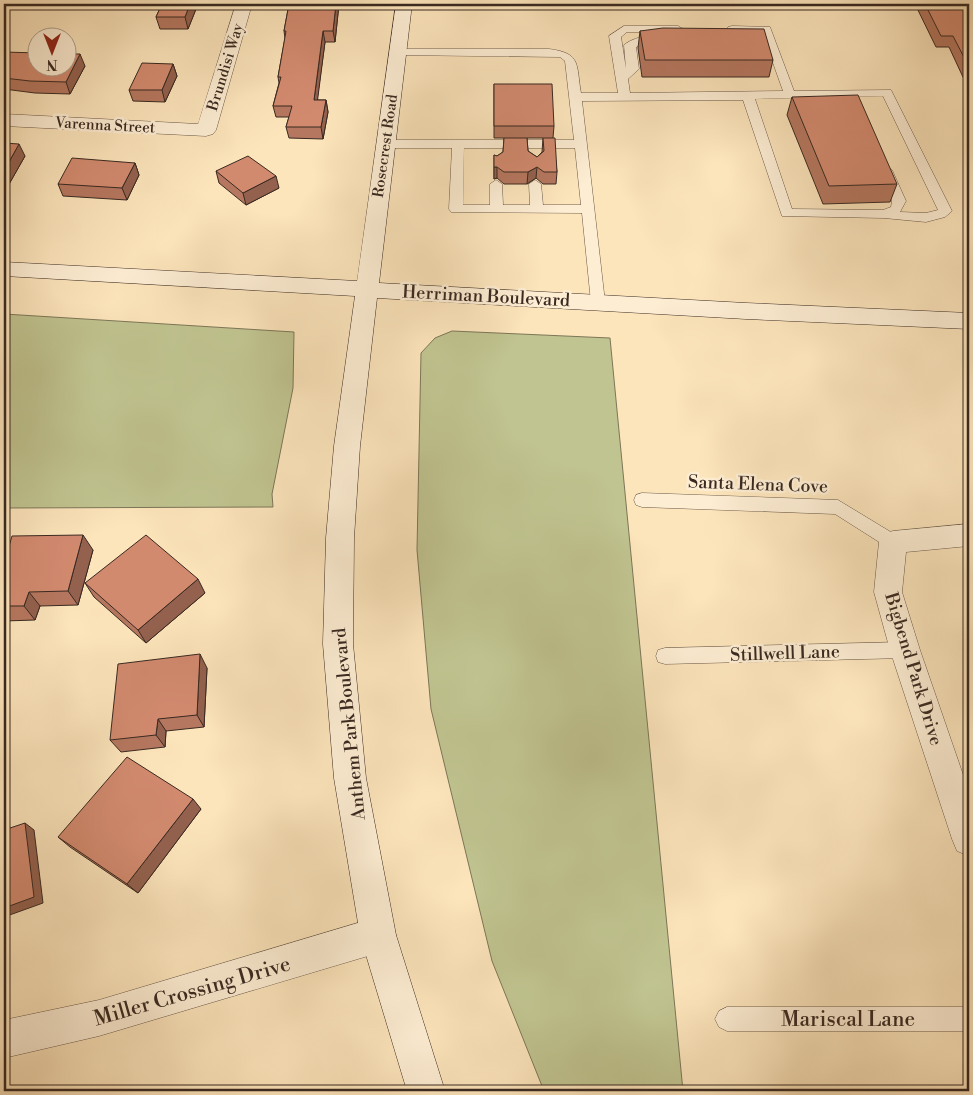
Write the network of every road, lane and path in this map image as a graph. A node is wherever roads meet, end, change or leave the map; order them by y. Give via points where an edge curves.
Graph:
1 (244, 4) edge
2 (404, 4) edge
3 (690, 29) edge
4 (719, 29) edge
5 (675, 40) edge
6 (398, 52) junction
7 (622, 78) junction
8 (790, 95) junction
9 (748, 96) junction
10 (576, 97) junction
11 (624, 97) junction
12 (4, 120) edge
13 (206, 130) joint
14 (386, 144) junction
15 (458, 144) junction
16 (581, 144) junction
17 (880, 156) edge
18 (496, 184) dead end
19 (535, 184) edge
20 (497, 208) junction
21 (537, 208) junction
22 (588, 208) junction
23 (884, 214) junction
24 (4, 269) edge
25 (366, 289) junction
26 (598, 302) junction
27 (969, 321) edge
28 (642, 500) dead end
29 (969, 535) edge
30 (893, 542) junction
31 (905, 650) junction
32 (665, 656) dead end
33 (969, 839) edge
34 (378, 936) junction
35 (728, 1019) dead end
36 (969, 1019) edge
37 (4, 1039) edge
38 (426, 1091) edge

1 - 13 main road, Brundisi Way
2 - 6 main road, Rosecrest Road
3 - 7 lane via 624,29 615,36
4 - 8 lane via 766,29 766,41
5 - 7 lane via 633,42 630,48 633,69
6 - 10 lane via 563,54 572,63
6 - 14 main road, Rosecrest Road
7 - 11 lane
8 - 9 lane
8 - 23 lane via 854,98 887,92 946,211 936,217
9 - 11 lane
9 - 23 lane via 787,213
10 - 11 lane
10 - 16 lane
12 - 13 main road, Varenna Street
14 - 15 lane
14 - 25 main road, Rosecrest Road
15 - 16 lane via 534,149
15 - 20 lane via 456,209
16 - 22 lane
17 - 23 lane via 899,200 898,210
18 - 20 lane
19 - 21 lane
20 - 21 lane
21 - 22 lane
22 - 26 lane
24 - 25 main road, Herriman Boulevard
25 - 26 main road, Herriman Boulevard
25 - 34 main road, Anthem Park Boulevard via 347,446 340,538 338,644 350,778
26 - 27 main road, Herriman Boulevard
28 - 30 lane, Santa Elena Cove via 838,507
29 - 30 main road
30 - 31 main road, Bigbend Park Drive via 888,592
31 - 32 lane, Stillwell Lane
31 - 33 main road, Bigbend Park Drive
34 - 37 main road, Miller Crossing Drive via 99,1018
34 - 38 main road, Anthem Park Boulevard
35 - 36 lane, Mariscal Lane

